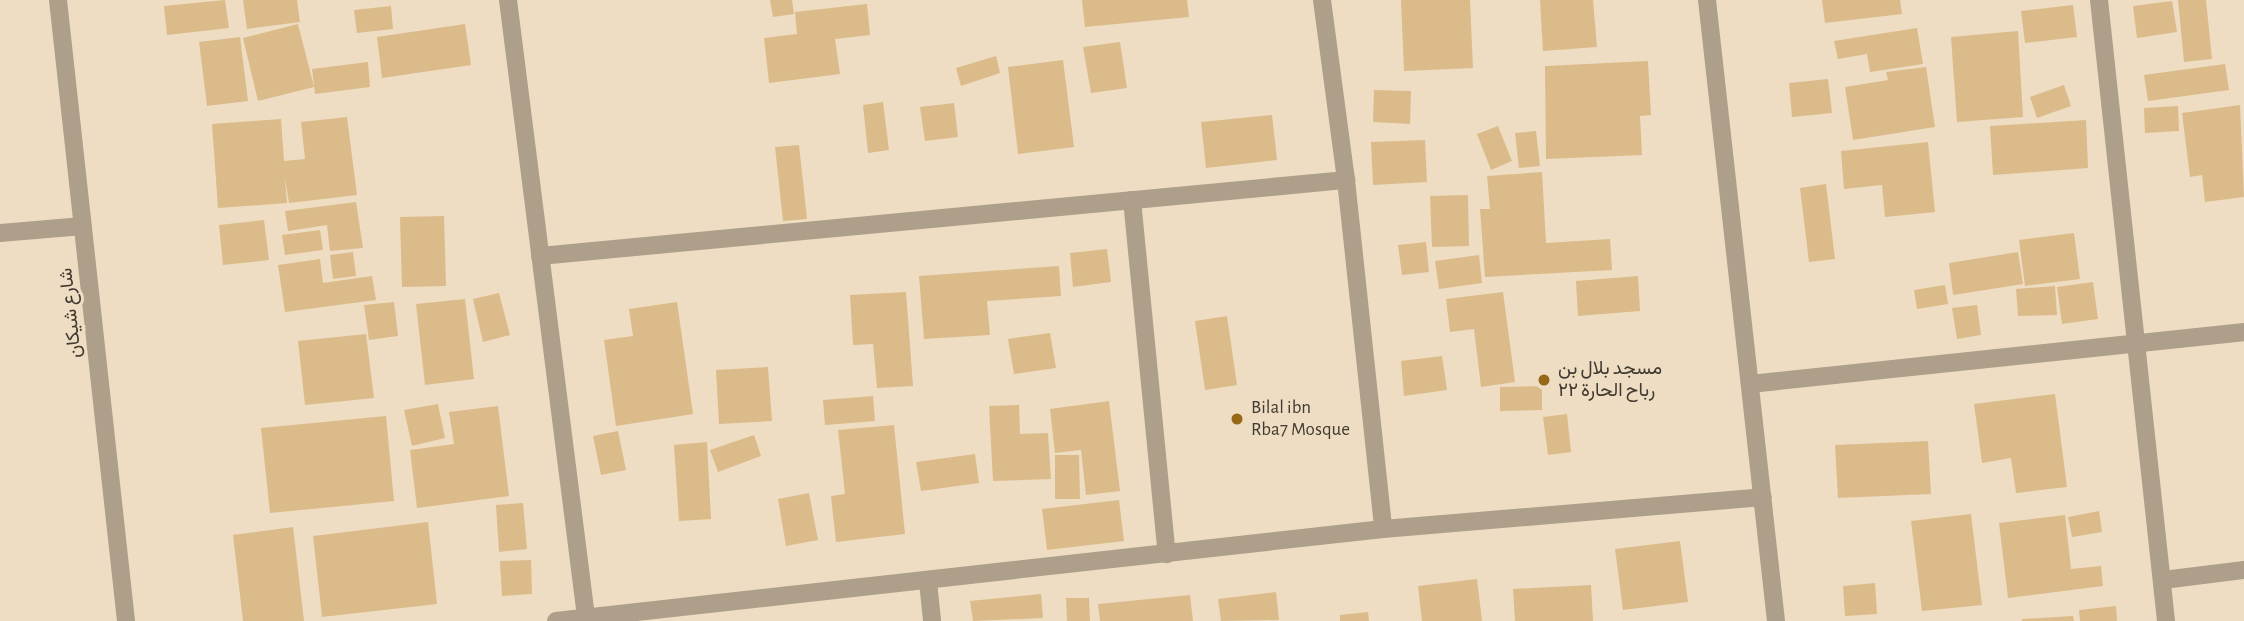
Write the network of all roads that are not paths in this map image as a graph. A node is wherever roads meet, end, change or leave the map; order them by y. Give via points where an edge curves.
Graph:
1 (58, 0) edge
2 (508, 0) edge
3 (1321, 0) edge
4 (1707, 0) edge
5 (2099, 0) edge
6 (1346, 180) junction
7 (1132, 200) junction
8 (83, 226) junction
9 (0, 233) edge
10 (540, 256) junction
11 (2244, 332) edge
12 (2138, 344) junction
13 (1749, 384) junction
14 (1763, 498) junction
15 (1383, 529) junction
16 (1167, 554) junction
17 (2244, 570) edge
18 (2162, 580) junction
19 (928, 582) junction
20 (586, 617) junction
21 (126, 621) edge
22 (556, 621) edge
23 (932, 621) edge
24 (1776, 621) edge
25 (2166, 621) edge

1 - 8 street, شارع شيكان
2 - 10 street
3 - 6 street
4 - 13 street
5 - 12 street
6 - 7 street
6 - 15 street
7 - 10 street
7 - 16 street
8 - 9 street
8 - 21 street, شارع شيكان
10 - 20 street
11 - 12 street
12 - 13 street
12 - 18 street
13 - 14 street
14 - 15 street
14 - 24 street
15 - 16 street
16 - 19 street
17 - 18 street
18 - 25 street
19 - 20 street
19 - 23 street
20 - 22 street

